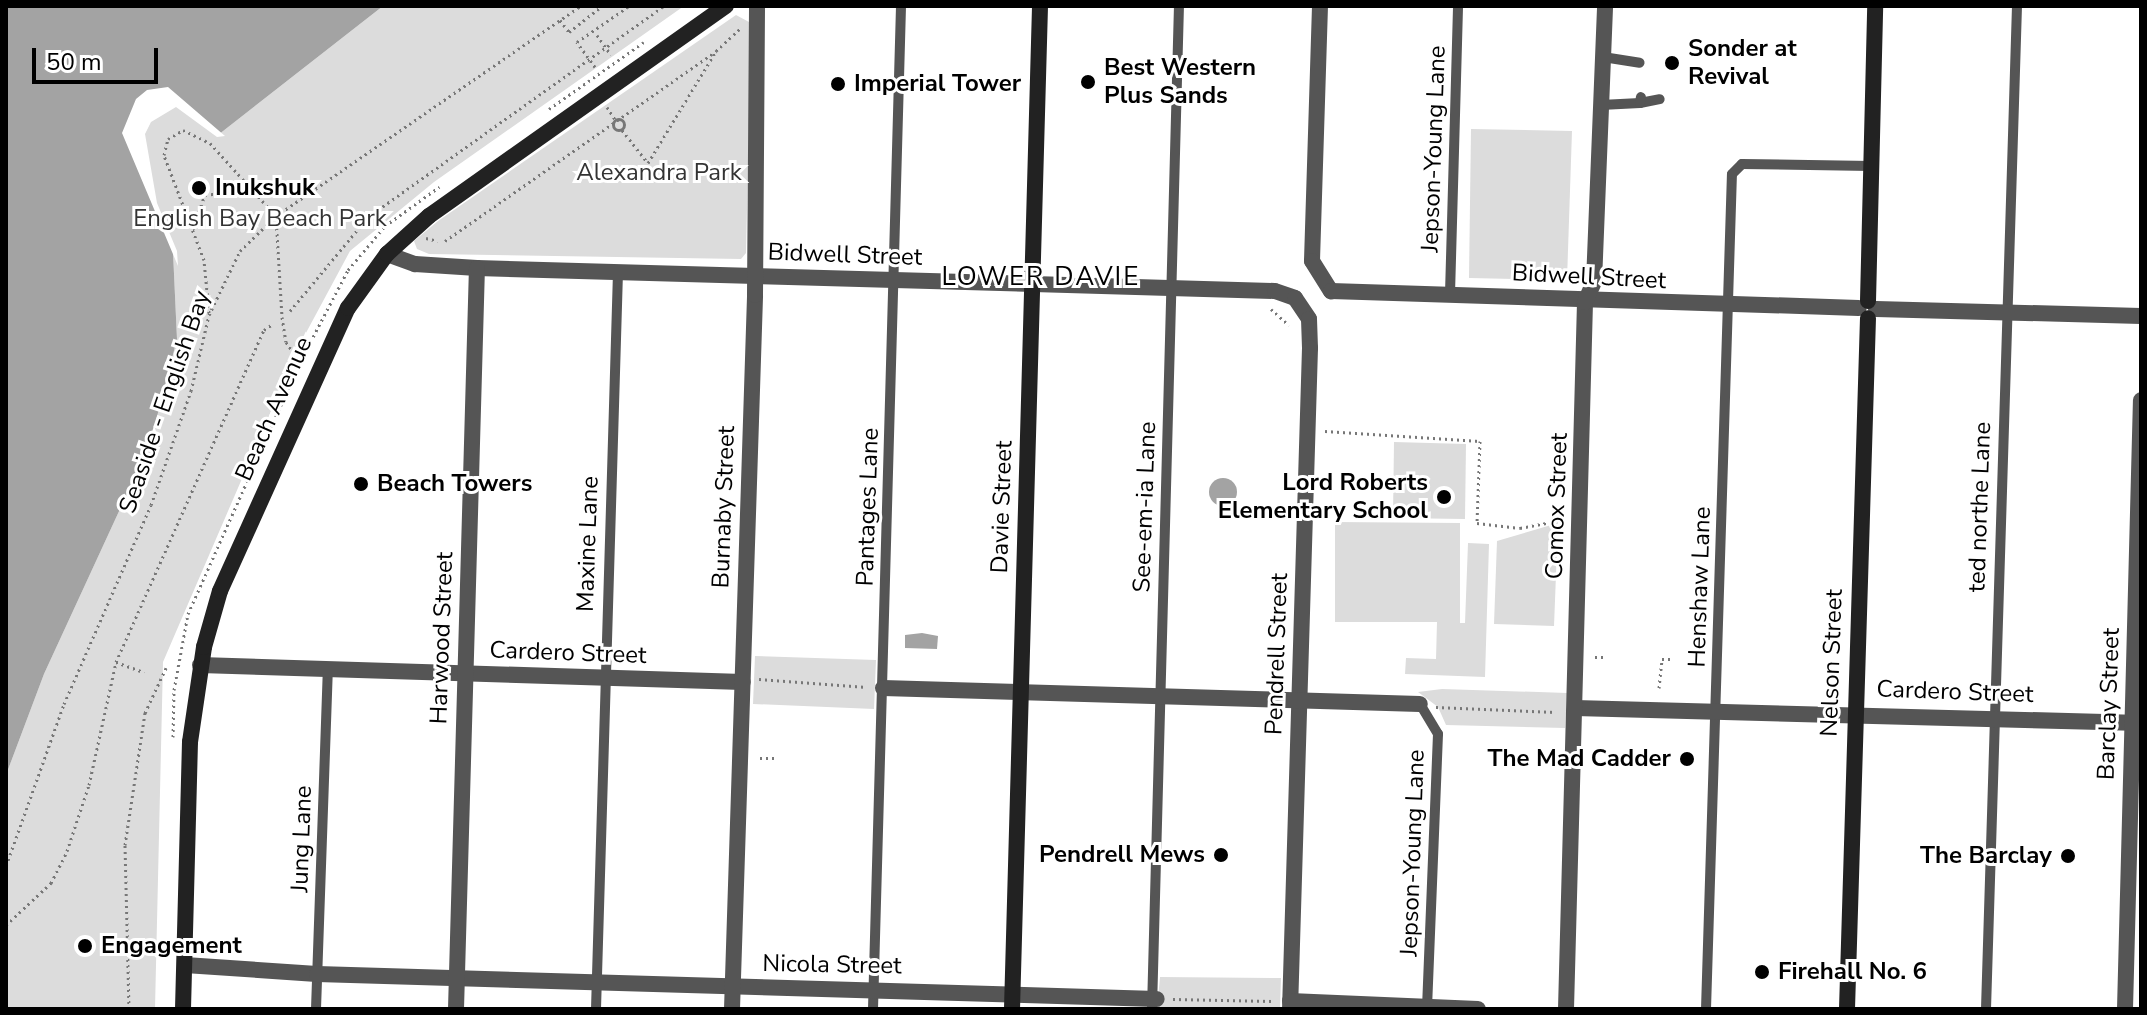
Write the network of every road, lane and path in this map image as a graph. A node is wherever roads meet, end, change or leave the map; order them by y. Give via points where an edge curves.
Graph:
1 (580, 6) edge
2 (602, 6) edge
3 (629, 6) edge
4 (664, 6) edge
5 (726, 6) edge
6 (757, 6) edge
7 (901, 6) edge
8 (1040, 6) edge
9 (1179, 6) edge
10 (1278, 6) edge
11 (1288, 6) edge
12 (1320, 6) edge
13 (1458, 6) edge
14 (1605, 6) edge
15 (1875, 6) edge
16 (2017, 6) edge
17 (560, 20) junction
18 (586, 20) junction
19 (590, 25) dead end
20 (743, 27) dead end
21 (597, 35) dead end
22 (605, 48) junction
23 (716, 51) junction
24 (611, 55) dead end
25 (1603, 57) junction
26 (589, 59) junction
27 (1640, 63) dead end
28 (595, 67) dead end
29 (1660, 99) dead end
30 (1601, 105) junction
31 (611, 114) dead end
32 (616, 121) junction
33 (1871, 166) junction
34 (250, 189) junction
35 (276, 216) junction
36 (193, 229) junction
37 (423, 237) dead end
38 (438, 241) dead end
39 (445, 241) dead end
40 (387, 254) junction
41 (477, 268) junction
42 (618, 273) junction
43 (755, 276) junction
44 (894, 282) junction
45 (1033, 284) junction
46 (1170, 287) junction
47 (1450, 294) junction
48 (1300, 302) joint
49 (1585, 302) junction
50 (1728, 308) junction
51 (1271, 309) dead end
52 (1867, 309) junction
53 (290, 311) dead end
54 (2005, 314) junction
55 (209, 315) junction
56 (2141, 316) edge
57 (273, 324) dead end
58 (1289, 325) dead end
59 (311, 339) dead end
60 (295, 355) dead end
61 (2141, 400) edge
62 (1308, 430) junction
63 (1562, 520) dead end
64 (1595, 657) dead end
65 (1603, 657) dead end
66 (1672, 659) dead end
67 (116, 662) junction
68 (200, 665) junction
69 (166, 668) dead end
70 (328, 671) junction
71 (144, 672) dead end
72 (465, 674) junction
73 (603, 678) junction
74 (762, 680) dead end
75 (743, 682) junction
76 (876, 687) junction
77 (1659, 688) dead end
78 (174, 690) dead end
79 (1021, 692) junction
80 (1160, 696) junction
81 (1300, 699) junction
82 (1420, 704) joint
83 (1443, 707) dead end
84 (1575, 708) junction
85 (1715, 709) junction
86 (1558, 712) dead end
87 (1854, 713) junction
88 (1994, 718) junction
89 (2137, 723) edge
90 (760, 758) dead end
91 (776, 758) dead end
92 (6, 866) edge
93 (6, 925) edge
94 (185, 965) junction
95 (317, 974) junction
96 (457, 978) junction
97 (597, 981) junction
98 (733, 987) junction
99 (873, 990) junction
100 (1012, 1001) edge
101 (1154, 1002) edge
102 (1290, 1005) edge
103 (1427, 1007) edge
104 (129, 1009) edge
105 (183, 1009) edge
106 (316, 1009) edge
107 (456, 1009) edge
108 (596, 1009) edge
109 (732, 1009) edge
110 (873, 1009) edge
111 (1478, 1009) edge
112 (1566, 1009) edge
113 (1706, 1009) edge
114 (1847, 1009) edge
115 (1986, 1009) edge
116 (2125, 1009) edge

1 - 17 path, Seaside - English Bay
2 - 18 path
3 - 26 path via 577,42
4 - 22 path
5 - 40 street, Beach Avenue via 429,216
6 - 43 street, Burnaby Street
7 - 44 lane, Pantages Lane
8 - 45 street, Davie Street
9 - 46 lane, See-em-ia Lane
10 - 11 path
12 - 47 street, Bidwell Street via 1312,261 1321,282 1340,293
13 - 47 lane, Jepson-Young Lane
14 - 25 street, Comox Street
15 - 33 street, Nelson Street
16 - 54 lane, ted northe Lane
17 - 18 path via 569,32
17 - 35 path, Seaside - English Bay
18 - 19 path
20 - 23 path
21 - 22 path
22 - 24 path
22 - 26 path
23 - 32 path
23 - 32 path via 648,163 622,130 624,123
25 - 27 lane
25 - 30 street, Comox Street
26 - 28 path
26 - 53 path via 368,217
29 - 30 lane
30 - 49 street, Comox Street via 1594,282
31 - 32 path
32 - 39 path
33 - 50 lane, Henshaw Lane via 1735,167
33 - 52 street, Nelson Street
34 - 35 path
34 - 36 path via 205,195
34 - 36 path via 203,138 183,130 170,136 164,155
35 - 55 path, Seaside - English Bay via 240,251
35 - 60 path via 282,317 286,342
36 - 55 path via 204,260
37 - 38 path
40 - 41 street, Bidwell Street via 415,264
40 - 68 street, Beach Avenue via 366,278 318,366 220,591
41 - 42 street, Bidwell Street
41 - 72 street, Harwood Street
42 - 43 street, Bidwell Street
42 - 73 lane, Maxine Lane
43 - 44 street, Bidwell Street
43 - 75 street, Burnaby Street
44 - 45 street, Bidwell Street
44 - 76 lane, Pantages Lane
45 - 46 street, Bidwell Street
45 - 79 street, Davie Street
46 - 48 street, Bidwell Street via 1275,291
46 - 80 lane, See-em-ia Lane
47 - 49 street, Bidwell Street
48 - 62 street, Pendrell Street via 1310,325
49 - 50 street, Bidwell Street
49 - 84 street, Comox Street
50 - 52 street, Bidwell Street
50 - 85 lane, Henshaw Lane
51 - 58 path
52 - 54 street, Bidwell Street
52 - 87 street, Nelson Street
54 - 56 street, Bidwell Street
54 - 88 lane, ted northe Lane
55 - 92 path, Seaside - English Bay via 191,391 151,505 64,704
57 - 67 path via 264,330
59 - 78 path via 188,614
61 - 89 street, Barclay Street
62 - 63 path via 1480,441 1477,523 1520,528
62 - 81 street, Pendrell Street
64 - 65 path
66 - 77 path via 1662,659
67 - 71 path
67 - 93 path via 89,785 67,851 51,883
68 - 70 street, Cardero Street
68 - 94 street, Beach Avenue via 190,742
69 - 104 path via 145,713 125,845
70 - 72 street, Cardero Street
70 - 95 lane, Jung Lane
72 - 73 street, Cardero Street
72 - 96 street, Harwood Street
73 - 75 street, Cardero Street
73 - 97 lane, Maxine Lane
74 - 76 path
75 - 98 street, Burnaby Street
76 - 79 street
76 - 99 lane, Pantages Lane
79 - 80 street
79 - 100 street, Davie Street
80 - 81 street
80 - 101 lane, See-em-ia Lane
81 - 82 street
81 - 102 street, Pendrell Street
82 - 103 lane, Jepson-Young Lane via 1438,734
83 - 86 path
84 - 85 street, Cardero Street
84 - 112 street, Comox Street
85 - 87 street, Cardero Street
85 - 113 lane, Henshaw Lane
87 - 88 street, Cardero Street
87 - 114 street, Nelson Street
88 - 89 street, Cardero Street
88 - 115 lane, ted northe Lane
89 - 116 street, Barclay Street
90 - 91 path
94 - 95 street, Nicola Street
94 - 105 street, Beach Avenue
95 - 96 street, Nicola Street
95 - 106 lane, Jung Lane
96 - 97 street, Nicola Street
96 - 107 street, Harwood Street
97 - 98 street, Nicola Street
97 - 108 lane, Maxine Lane
98 - 99 street, Nicola Street
98 - 109 street, Burnaby Street
99 - 100 street, Nicola Street
99 - 110 lane, Pantages Lane
100 - 101 street, Nicola Street
101 - 102 path
102 - 103 street
103 - 111 street

